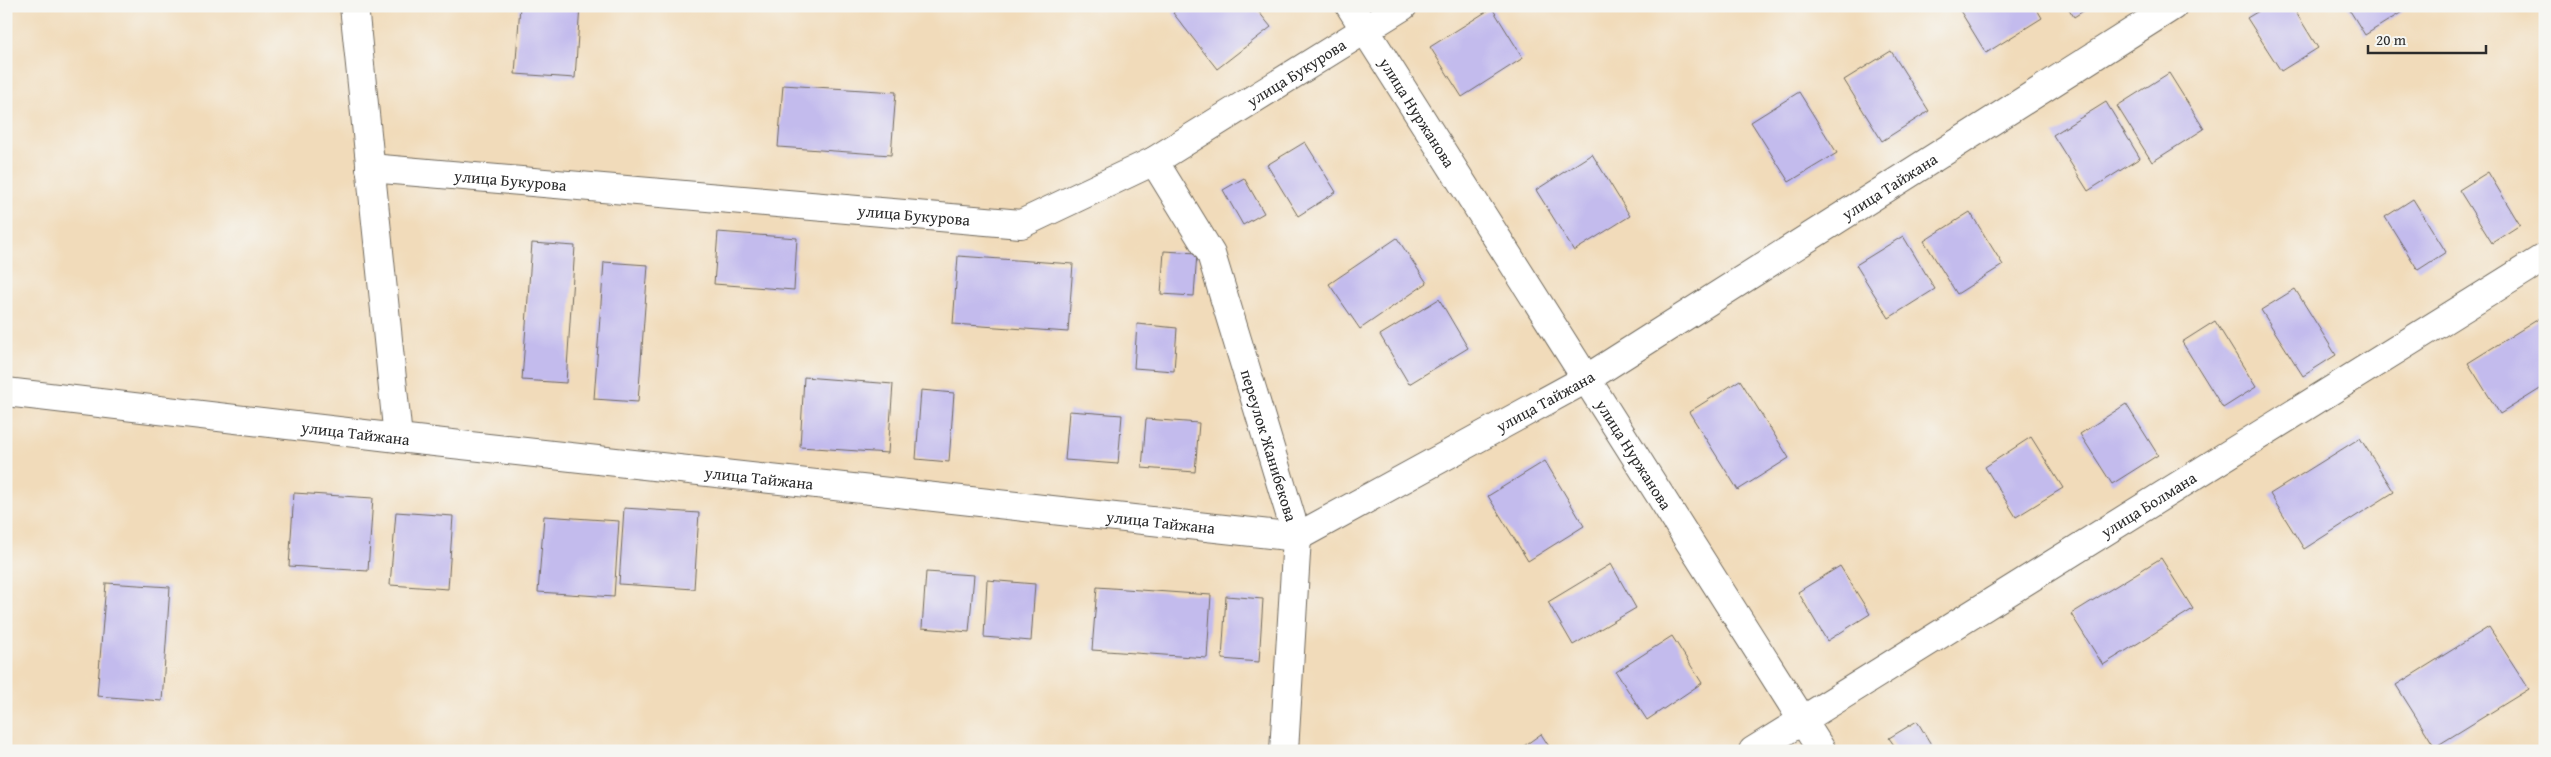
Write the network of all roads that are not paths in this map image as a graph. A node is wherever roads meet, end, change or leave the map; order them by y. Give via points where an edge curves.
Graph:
1 (354, 6) edge
2 (1350, 6) edge
3 (1403, 6) edge
4 (2173, 6) edge
5 (1365, 30) junction
6 (1154, 161) junction
7 (370, 168) junction
8 (2545, 257) edge
9 (1586, 379) junction
10 (6, 392) edge
11 (398, 438) junction
12 (1297, 537) junction
13 (1803, 720) junction
14 (1284, 751) edge
15 (1753, 751) edge
16 (1822, 751) edge

1 - 7 street
2 - 5 street, улица Нуржанова
3 - 5 street, улица Букурова
4 - 9 street, улица Тайжана
5 - 6 street, улица Букурова
5 - 9 street, улица Нуржанова
6 - 7 street, улица Букурова via 1021,224
6 - 12 street, переулок Жанибекова via 1211,254
7 - 11 street
8 - 13 street, улица Болмана
9 - 12 street, улица Тайжана
9 - 13 street, улица Нуржанова
10 - 11 street, улица Тайжана
11 - 12 street, улица Тайжана
12 - 14 street, переулок Жанибекова
13 - 15 street, улица Болмана
13 - 16 street, улица Нуржанова

